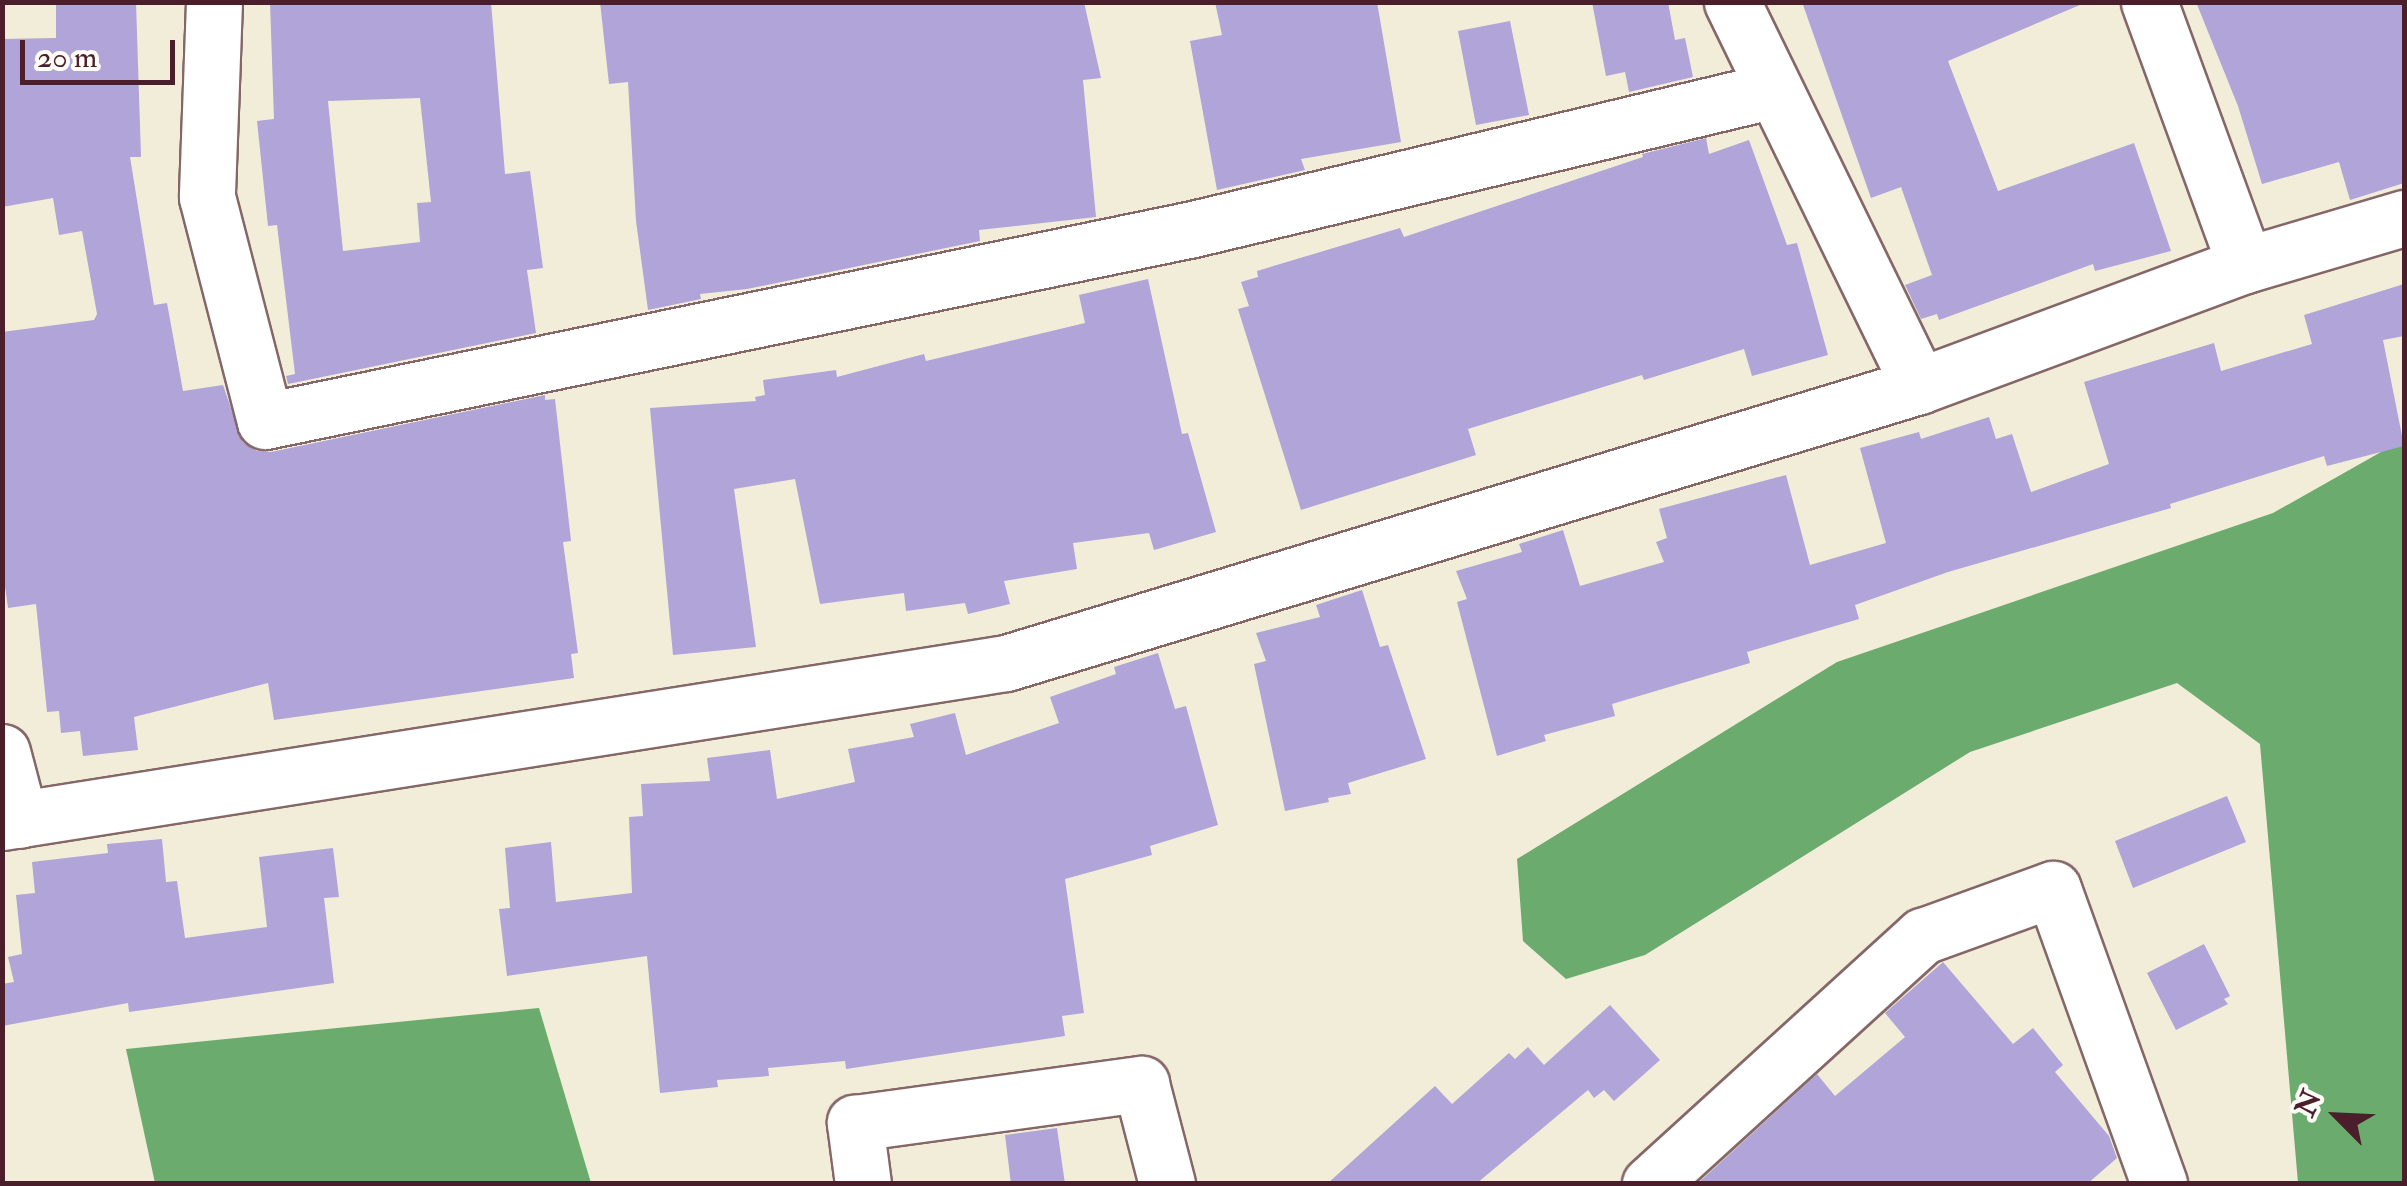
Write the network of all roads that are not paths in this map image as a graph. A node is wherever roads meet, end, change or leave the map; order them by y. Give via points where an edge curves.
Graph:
1 (214, 2) edge
2 (1732, 2) edge
3 (2148, 2) edge
4 (1774, 90) junction
5 (2404, 218) edge
6 (2246, 265) junction
7 (1919, 386) junction
8 (2, 752) edge
9 (11, 821) edge
10 (864, 1184) edge
11 (1167, 1184) edge
12 (1650, 1184) edge
13 (2159, 1184) edge

1 - 4 street via 207,197 264,422 1193,229
2 - 4 street
3 - 6 street
4 - 7 street
5 - 6 street
6 - 7 street
7 - 9 street via 1006,662
8 - 9 street
10 - 11 street via 855,1123 1141,1084
12 - 13 street via 1923,936 2053,888

